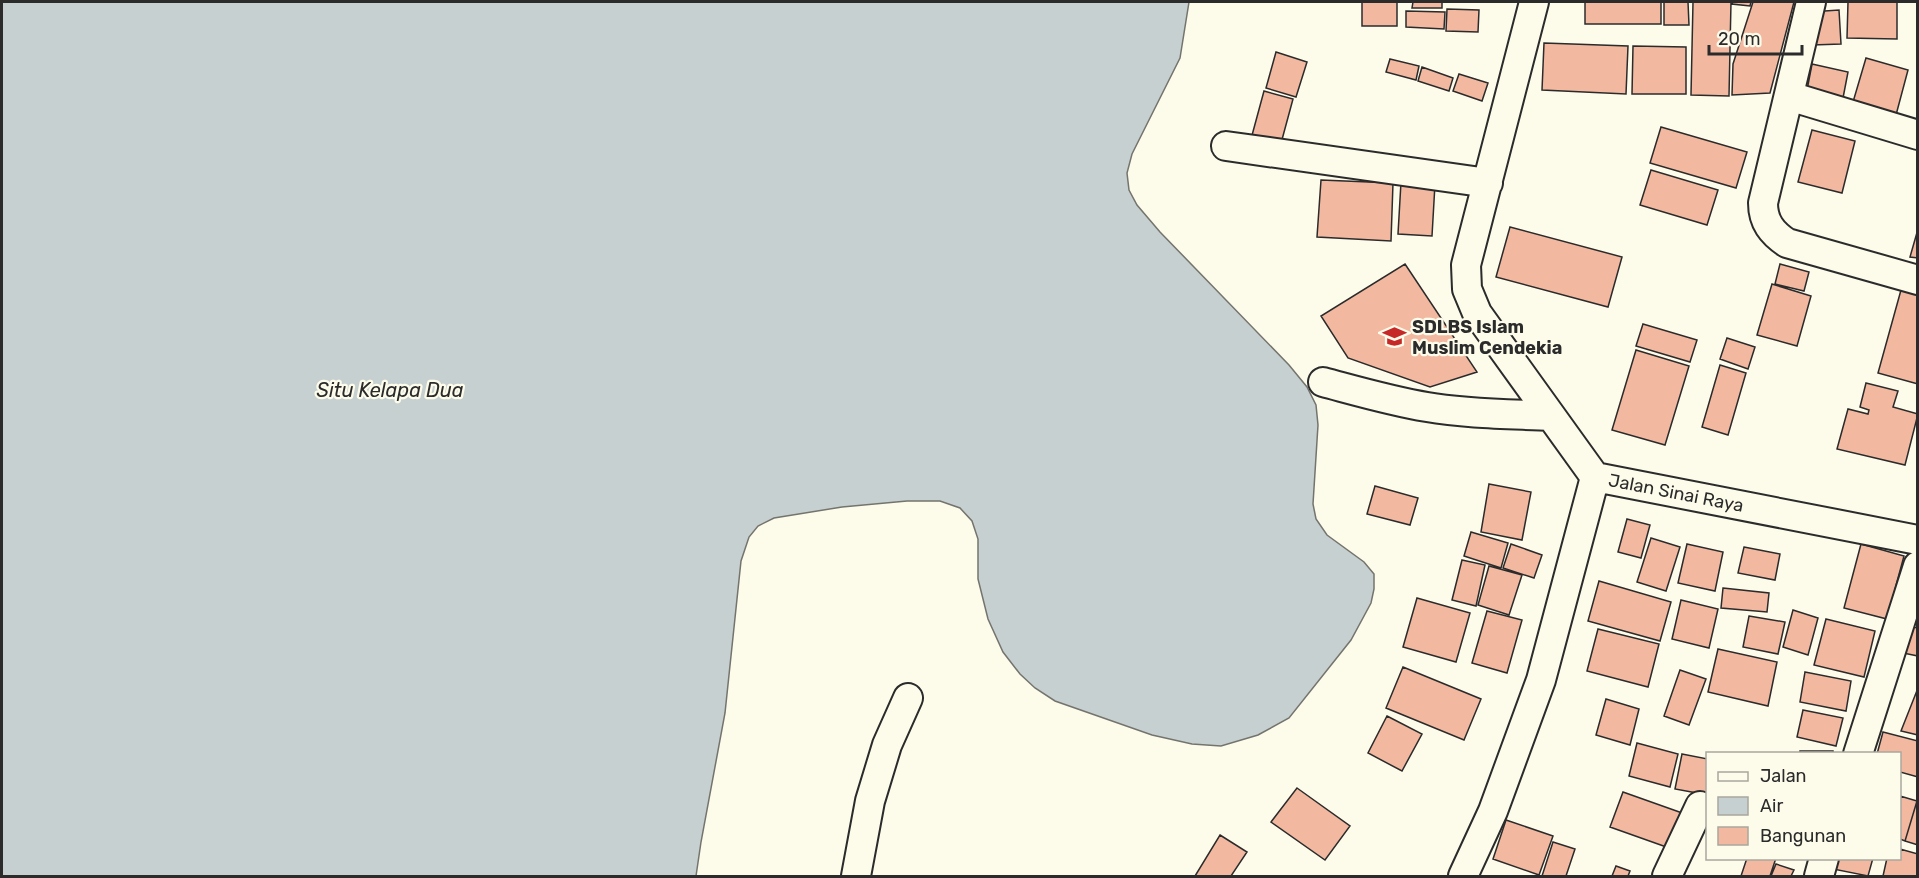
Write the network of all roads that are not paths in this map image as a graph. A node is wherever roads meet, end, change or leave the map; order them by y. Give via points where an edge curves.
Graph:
1 (1534, 2) edge
2 (1811, 2) edge
3 (1789, 96) junction
4 (1917, 135) edge
5 (1226, 146) dead end
6 (1488, 183) junction
7 (1917, 280) edge
8 (1323, 382) dead end
9 (1551, 416) junction
10 (1595, 477) junction
11 (1917, 540) edge
12 (1917, 566) edge
13 (908, 698) dead end
14 (1858, 752) edge
15 (1700, 806) dead end
16 (1823, 860) edge
17 (856, 876) edge
18 (1465, 876) edge
19 (1667, 876) edge
20 (1819, 876) edge

1 - 6 street, Jalan Sinai Raya
2 - 3 street
3 - 4 street
3 - 7 street via 1763,203 1770,229 1787,243
5 - 6 street
6 - 9 street, Jalan Sinai Raya via 1466,265 1467,289 1477,313
8 - 9 street via 1427,407
9 - 10 street, Jalan Sinai Raya
10 - 11 street, Jalan Sinai Raya
10 - 18 street via 1541,680
12 - 14 street
13 - 17 street via 887,744 870,801
15 - 19 street
16 - 20 street

